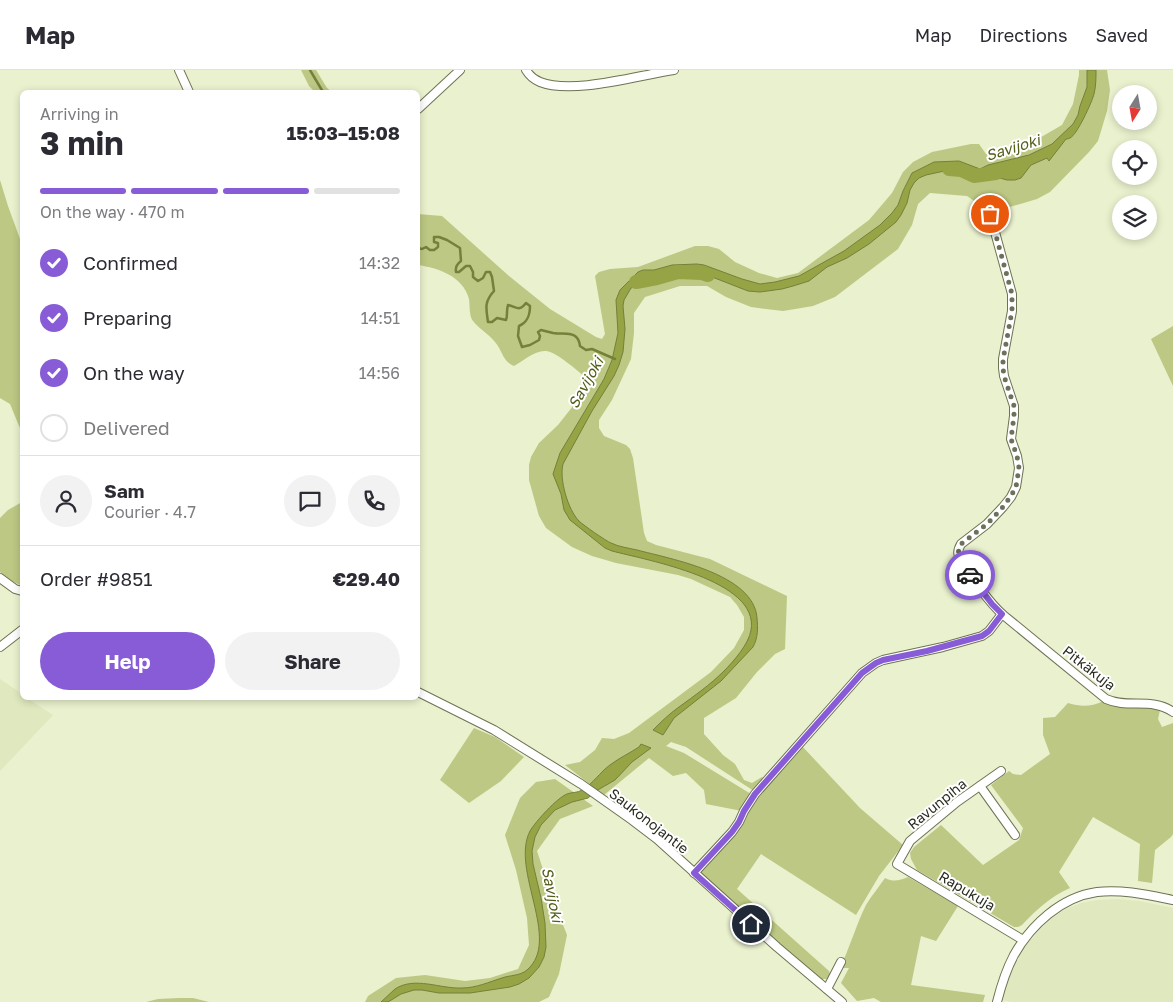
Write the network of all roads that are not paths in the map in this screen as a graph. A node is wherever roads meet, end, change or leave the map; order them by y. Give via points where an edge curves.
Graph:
1 (179, 70) edge
2 (460, 70) edge
3 (526, 70) edge
4 (674, 70) edge
5 (188, 90) edge
6 (420, 107) edge
7 (988, 204) dead end
8 (0, 578) edge
9 (20, 590) edge
10 (1002, 614) junction
11 (20, 632) edge
12 (0, 647) edge
13 (420, 693) edge
14 (1173, 712) edge
15 (1001, 771) dead end
16 (980, 786) junction
17 (1015, 835) dead end
18 (897, 864) joint
19 (694, 873) junction
20 (1173, 900) edge
21 (1023, 940) junction
22 (841, 962) dead end
23 (827, 989) junction
24 (842, 1002) edge
25 (997, 1002) edge

1 - 5 street
2 - 6 street
3 - 4 street via 539,82 568,86
7 - 10 street, Pitkäkuja via 1012,294 1003,368 1014,406 1011,439 1019,468 1011,496 987,524 961,544 958,556
8 - 9 street
10 - 14 street, Pitkäkuja via 1106,699 1120,704 1157,704
10 - 19 street via 982,636 883,660 862,673 761,787 732,832
11 - 12 street
13 - 19 street, Saukonojantie via 494,730 581,784 657,839
15 - 16 street, Ravunpiha
16 - 17 street
16 - 18 street, Ravunpiha via 910,842
18 - 21 street, Rapukuja
19 - 23 street, Saukonojantie
20 - 21 street via 1118,892 1078,896 1046,916
21 - 25 street via 1006,972
22 - 23 street
23 - 24 street, Saukonojantie

